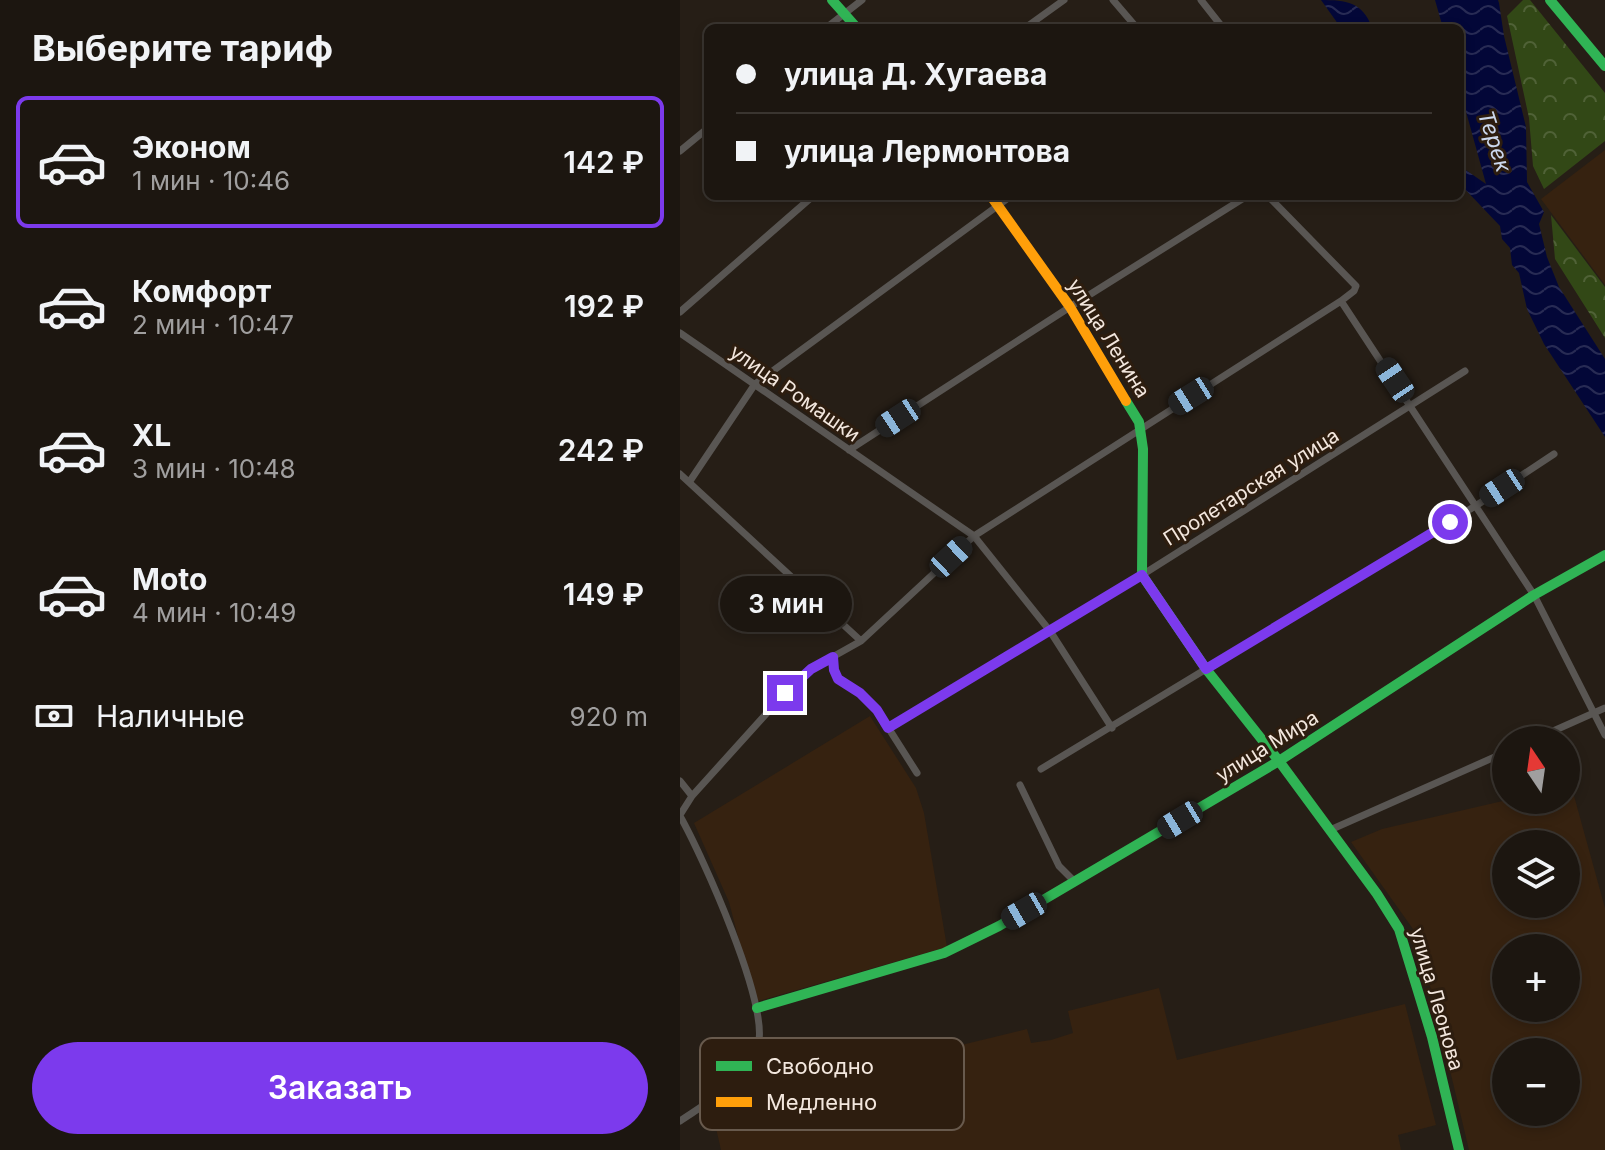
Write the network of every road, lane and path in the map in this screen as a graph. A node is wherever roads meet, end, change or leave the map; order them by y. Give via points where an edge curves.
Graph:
1 (832, 0) edge
2 (862, 0) edge
3 (1064, 0) edge
4 (1113, 0) edge
5 (1201, 0) edge
6 (1555, 1) edge
7 (844, 13) junction
8 (831, 24) edge
9 (854, 24) edge
10 (1031, 24) edge
11 (1134, 24) edge
12 (1220, 24) edge
13 (1605, 66) edge
14 (704, 131) edge
15 (680, 151) edge
16 (808, 200) edge
17 (994, 200) edge
18 (1006, 200) edge
19 (1241, 200) edge
20 (1272, 200) edge
21 (998, 206) junction
22 (1341, 301) junction
23 (1070, 307) junction
24 (680, 312) edge
25 (680, 333) edge
26 (1465, 371) dead end
27 (755, 384) junction
28 (1412, 404) junction
29 (1140, 427) junction
30 (849, 450) junction
31 (1554, 454) dead end
32 (680, 474) edge
33 (690, 481) junction
34 (1477, 505) junction
35 (974, 536) junction
36 (1605, 555) edge
37 (1142, 575) junction
38 (1534, 595) junction
39 (1050, 631) junction
40 (861, 641) junction
41 (833, 657) junction
42 (1206, 669) junction
43 (1605, 708) edge
44 (1595, 713) junction
45 (1565, 726) edge
46 (888, 728) junction
47 (1112, 728) junction
48 (1605, 735) edge
49 (1492, 758) edge
50 (1279, 761) junction
51 (1041, 769) dead end
52 (917, 773) dead end
53 (680, 781) edge
54 (1020, 785) dead end
55 (692, 796) junction
56 (680, 815) edge
57 (1329, 829) junction
58 (1075, 882) junction
59 (757, 1008) junction
60 (759, 1038) edge
61 (700, 1106) edge
62 (680, 1121) edge
63 (1459, 1150) edge

1 - 7 street
2 - 7 street
3 - 10 street
4 - 11 street
5 - 12 street
6 - 13 street
7 - 8 street
7 - 9 street
14 - 15 street
16 - 24 street
17 - 21 street, улица Ленина
18 - 21 street
19 - 23 street
20 - 22 street via 1356,286
21 - 23 street, улица Ленина
21 - 27 street
22 - 28 street
22 - 29 street
23 - 29 street, улица Ленина
23 - 30 street
25 - 27 street, улица Ромашки
26 - 28 street, Пролетарская улица
27 - 30 street, улица Ромашки
27 - 33 street
28 - 34 street
28 - 37 street, Пролетарская улица
29 - 35 street
29 - 37 street, улица Ленина
30 - 35 street, улица Ромашки
31 - 34 street
32 - 33 street
33 - 40 street
34 - 38 street
34 - 42 street
35 - 39 street, улица Ромашки
35 - 40 street
36 - 38 street, улица Мира
37 - 39 street, Пролетарская улица
37 - 42 street
38 - 44 street
38 - 50 street, улица Мира
39 - 46 street, Пролетарская улица
39 - 47 street, улица Ромашки
40 - 41 street
41 - 46 street via 838,679 860,693
41 - 55 street via 794,683
42 - 47 street
42 - 50 street
43 - 44 street
44 - 45 street
44 - 48 street
46 - 52 street
47 - 51 street
49 - 57 street
50 - 57 street, улица Леонова
50 - 58 street, улица Мира
53 - 55 street
54 - 58 street via 1059,866
55 - 56 street
56 - 59 street via 730,923
57 - 63 street, улица Леонова via 1399,929
58 - 59 street, улица Мира via 944,953
59 - 60 street
61 - 62 street

